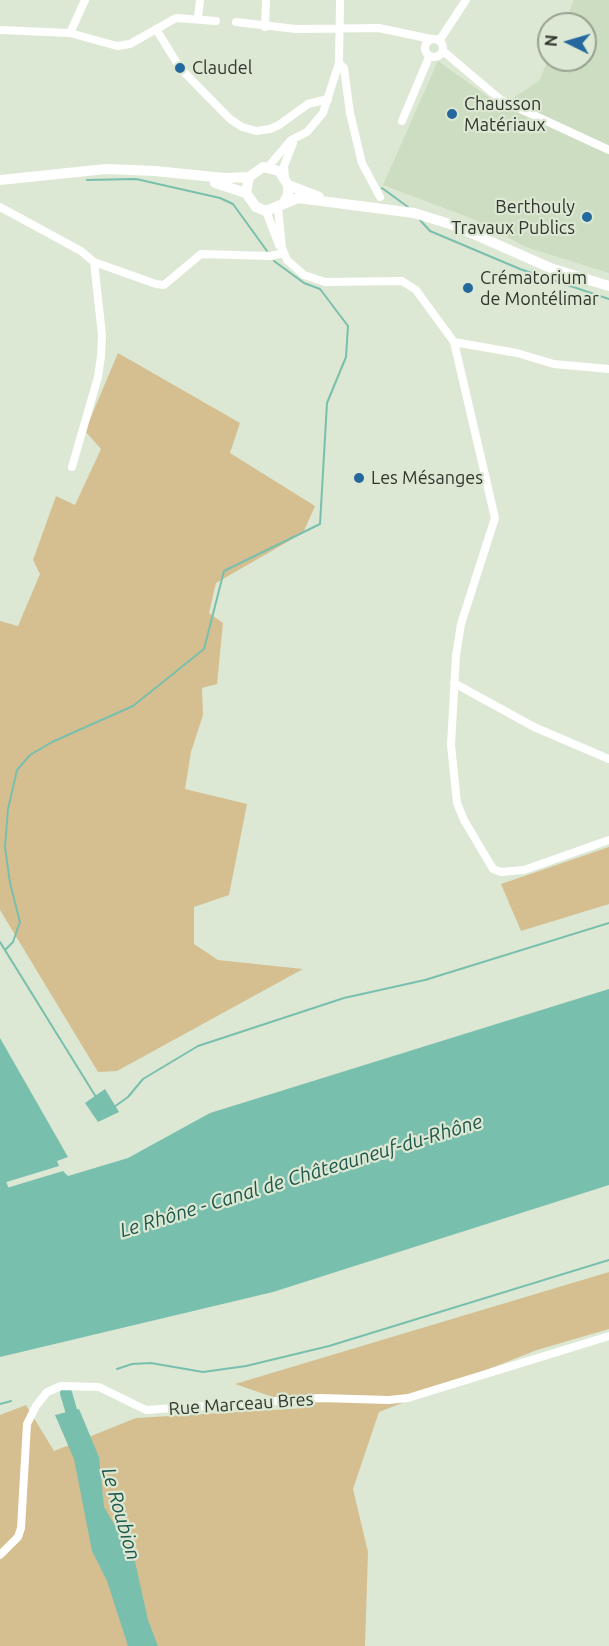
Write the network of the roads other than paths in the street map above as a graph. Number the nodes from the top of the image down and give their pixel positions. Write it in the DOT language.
graph roads {
  1 [pos="85,0"];
  2 [pos="200,0"];
  3 [pos="266,0"];
  4 [pos="340,0"];
  5 [pos="466,0"];
  6 [pos="198,18"];
  7 [pos="216,21"];
  8 [pos="236,22"];
  9 [pos="265,27"];
  10 [pos="156,29"];
  11 [pos="0,30"];
  12 [pos="339,31"];
  13 [pos="70,33"];
  14 [pos="432,42"];
  15 [pos="436,55"];
  16 [pos="339,63"];
  17 [pos="328,99"];
  18 [pos="402,121"];
  19 [pos="297,137"];
  20 [pos="609,150"];
  21 [pos="268,167"];
  22 [pos="193,176"];
  23 [pos="249,177"];
  24 [pos="0,180"];
  25 [pos="287,181"];
  26 [pos="246,193"];
  27 [pos="380,197"];
  28 [pos="327,200"];
  29 [pos="281,206"];
  30 [pos="0,207"];
  31 [pos="266,211"];
  32 [pos="283,250"];
  33 [pos="94,262"];
  34 [pos="609,286"];
  35 [pos="454,342"];
  36 [pos="609,369"];
  37 [pos="72,467"];
  38 [pos="454,683"];
  39 [pos="609,759"];
  40 [pos="609,840"];
  41 [pos="609,1336"];
  42 [pos="0,1555"];
  1 -- 13 [label="street"];
  2 -- 6 [label="street"];
  3 -- 9 [label="street"];
  4 -- 12 [label="street"];
  5 -- 14 [label="street"];
  6 -- 7 [label="street"];
  6 -- 10 [label="street"];
  8 -- 9 [label="street"];
  9 -- 12 [label="street"];
  10 -- 13 [label="street"];
  10 -- 17 [label="street"];
  11 -- 13 [label="street"];
  12 -- 14 [label="street"];
  12 -- 16 [label="street"];
  14 -- 15 [label="street"];
  14 -- 15 [label="street"];
  15 -- 18 [label="street"];
  15 -- 20 [label="street"];
  16 -- 17 [label="street"];
  16 -- 27 [label="street"];
  17 -- 19 [label="street"];
  19 -- 21 [label="street"];
  19 -- 25 [label="street"];
  21 -- 23 [label="main road"];
  21 -- 25 [label="main road"];
  22 -- 23 [label="main road"];
  22 -- 24 [label="main road"];
  22 -- 26 [label="main road"];
  23 -- 26 [label="main road"];
  25 -- 28 [label="main road"];
  25 -- 29 [label="main road"];
  26 -- 31 [label="main road"];
  28 -- 29 [label="main road"];
  28 -- 34 [label="main road"];
  29 -- 31 [label="main road"];
  29 -- 32 [label="street"];
  30 -- 33 [label="street"];
  31 -- 32 [label="street"];
  32 -- 33 [label="street"];
  32 -- 35 [label="street"];
  33 -- 37 [label="street"];
  35 -- 36 [label="street"];
  35 -- 38 [label="street"];
  38 -- 39 [label="street"];
  38 -- 40 [label="street"];
  41 -- 42 [label="street, Rue Marceau Bres"];
}
